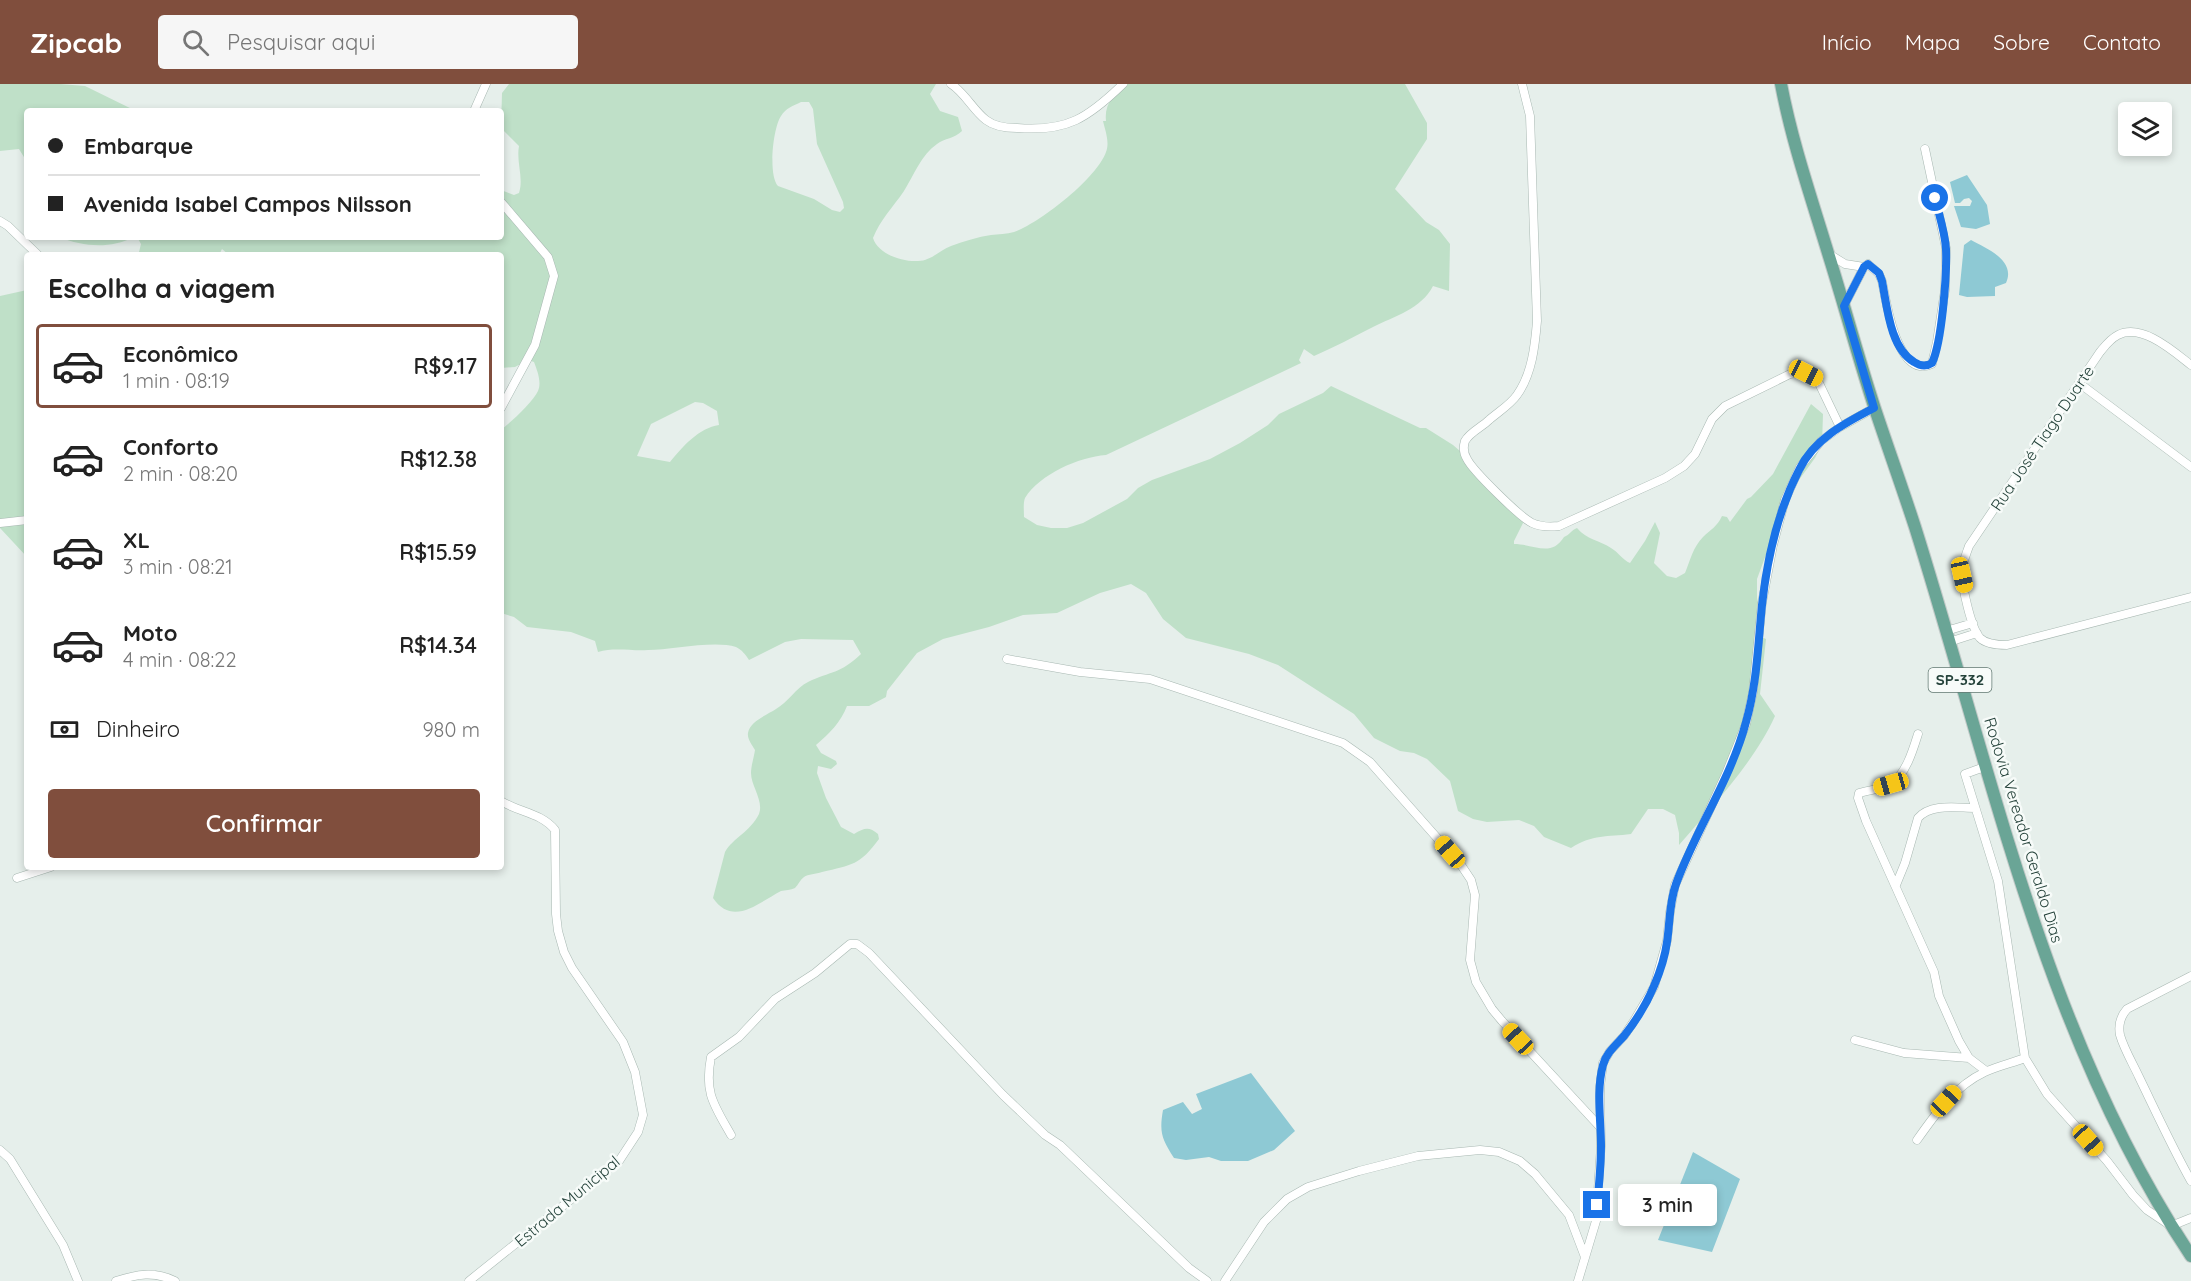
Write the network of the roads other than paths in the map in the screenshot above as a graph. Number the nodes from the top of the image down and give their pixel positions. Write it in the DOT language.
graph roads {
  1 [pos="486,84"];
  2 [pos="951,84"];
  3 [pos="1123,84"];
  4 [pos="1522,84"];
  5 [pos="1781,84"];
  6 [pos="475,108"];
  7 [pos="1925,149"];
  8 [pos="504,206"];
  9 [pos="0,221"];
  10 [pos="35,252"];
  11 [pos="1829,254"];
  12 [pos="1864,267"];
  13 [pos="1844,306"];
  14 [pos="2191,365"];
  15 [pos="2079,383"];
  16 [pos="504,402"];
  17 [pos="1874,408"];
  18 [pos="1840,427"];
  19 [pos="2191,467"];
  20 [pos="24,520"];
  21 [pos="0,523"];
  22 [pos="2191,597"];
  23 [pos="1974,627"];
  24 [pos="1948,636"];
  25 [pos="1007,659"];
  26 [pos="1918,734"];
  27 [pos="1987,766"];
  28 [pos="504,802"];
  29 [pos="1975,808"];
  30 [pos="42,870"];
  31 [pos="17,878"];
  32 [pos="1896,885"];
  33 [pos="2191,976"];
  34 [pos="1855,1040"];
  35 [pos="1969,1058"];
  36 [pos="2025,1058"];
  37 [pos="1986,1071"];
  38 [pos="1600,1126"];
  39 [pos="731,1135"];
  40 [pos="1917,1140"];
  41 [pos="0,1150"];
  42 [pos="2191,1181"];
  43 [pos="2191,1218"];
  44 [pos="2171,1226"];
  45 [pos="2191,1256"];
  46 [pos="1584,1257"];
  47 [pos="78,1281"];
  48 [pos="116,1281"];
  49 [pos="175,1281"];
  50 [pos="469,1281"];
  51 [pos="1206,1281"];
  52 [pos="1225,1281"];
  53 [pos="1578,1281"];
  1 -- 6 [label="street"];
  2 -- 3 [label="street"];
  4 -- 18 [label="street"];
  5 -- 11 [label="main road, Rodovia Vereador Geraldo Dias / SP-332"];
  7 -- 12 [label="street"];
  8 -- 16 [label="street"];
  9 -- 10 [label="street"];
  11 -- 12 [label="street"];
  11 -- 13 [label="main road, Rodovia Vereador Geraldo Dias / SP-332"];
  12 -- 13 [label="street"];
  13 -- 17 [label="main road, Rodovia Vereador Geraldo Dias / SP-332"];
  14 -- 15 [label="street, Rua José Tiago Duarte"];
  15 -- 19 [label="street"];
  15 -- 23 [label="street, Rua José Tiago Duarte"];
  17 -- 18 [label="street"];
  17 -- 24 [label="main road, Rodovia Vereador Geraldo Dias / SP-332"];
  18 -- 38 [label="street"];
  20 -- 21 [label="street"];
  22 -- 23 [label="street"];
  23 -- 24 [label="street"];
  24 -- 27 [label="main road, Rodovia Vereador Geraldo Dias / SP-332"];
  25 -- 38 [label="street"];
  26 -- 32 [label="street"];
  27 -- 29 [label="street"];
  27 -- 44 [label="main road, Rodovia Vereador Geraldo Dias / SP-332"];
  28 -- 50 [label="street, Estrada Municipal"];
  29 -- 32 [label="street"];
  29 -- 36 [label="street"];
  30 -- 31 [label="street"];
  32 -- 35 [label="street"];
  33 -- 42 [label="street"];
  34 -- 35 [label="street"];
  35 -- 37 [label="street"];
  36 -- 37 [label="street"];
  36 -- 44 [label="street"];
  37 -- 40 [label="street"];
  38 -- 46 [label="street"];
  39 -- 51 [label="street"];
  41 -- 47 [label="street"];
  43 -- 44 [label="street"];
  44 -- 45 [label="main road, Rodovia Vereador Geraldo Dias / SP-332"];
  46 -- 52 [label="street"];
  46 -- 53 [label="street"];
  48 -- 49 [label="street"];
}
